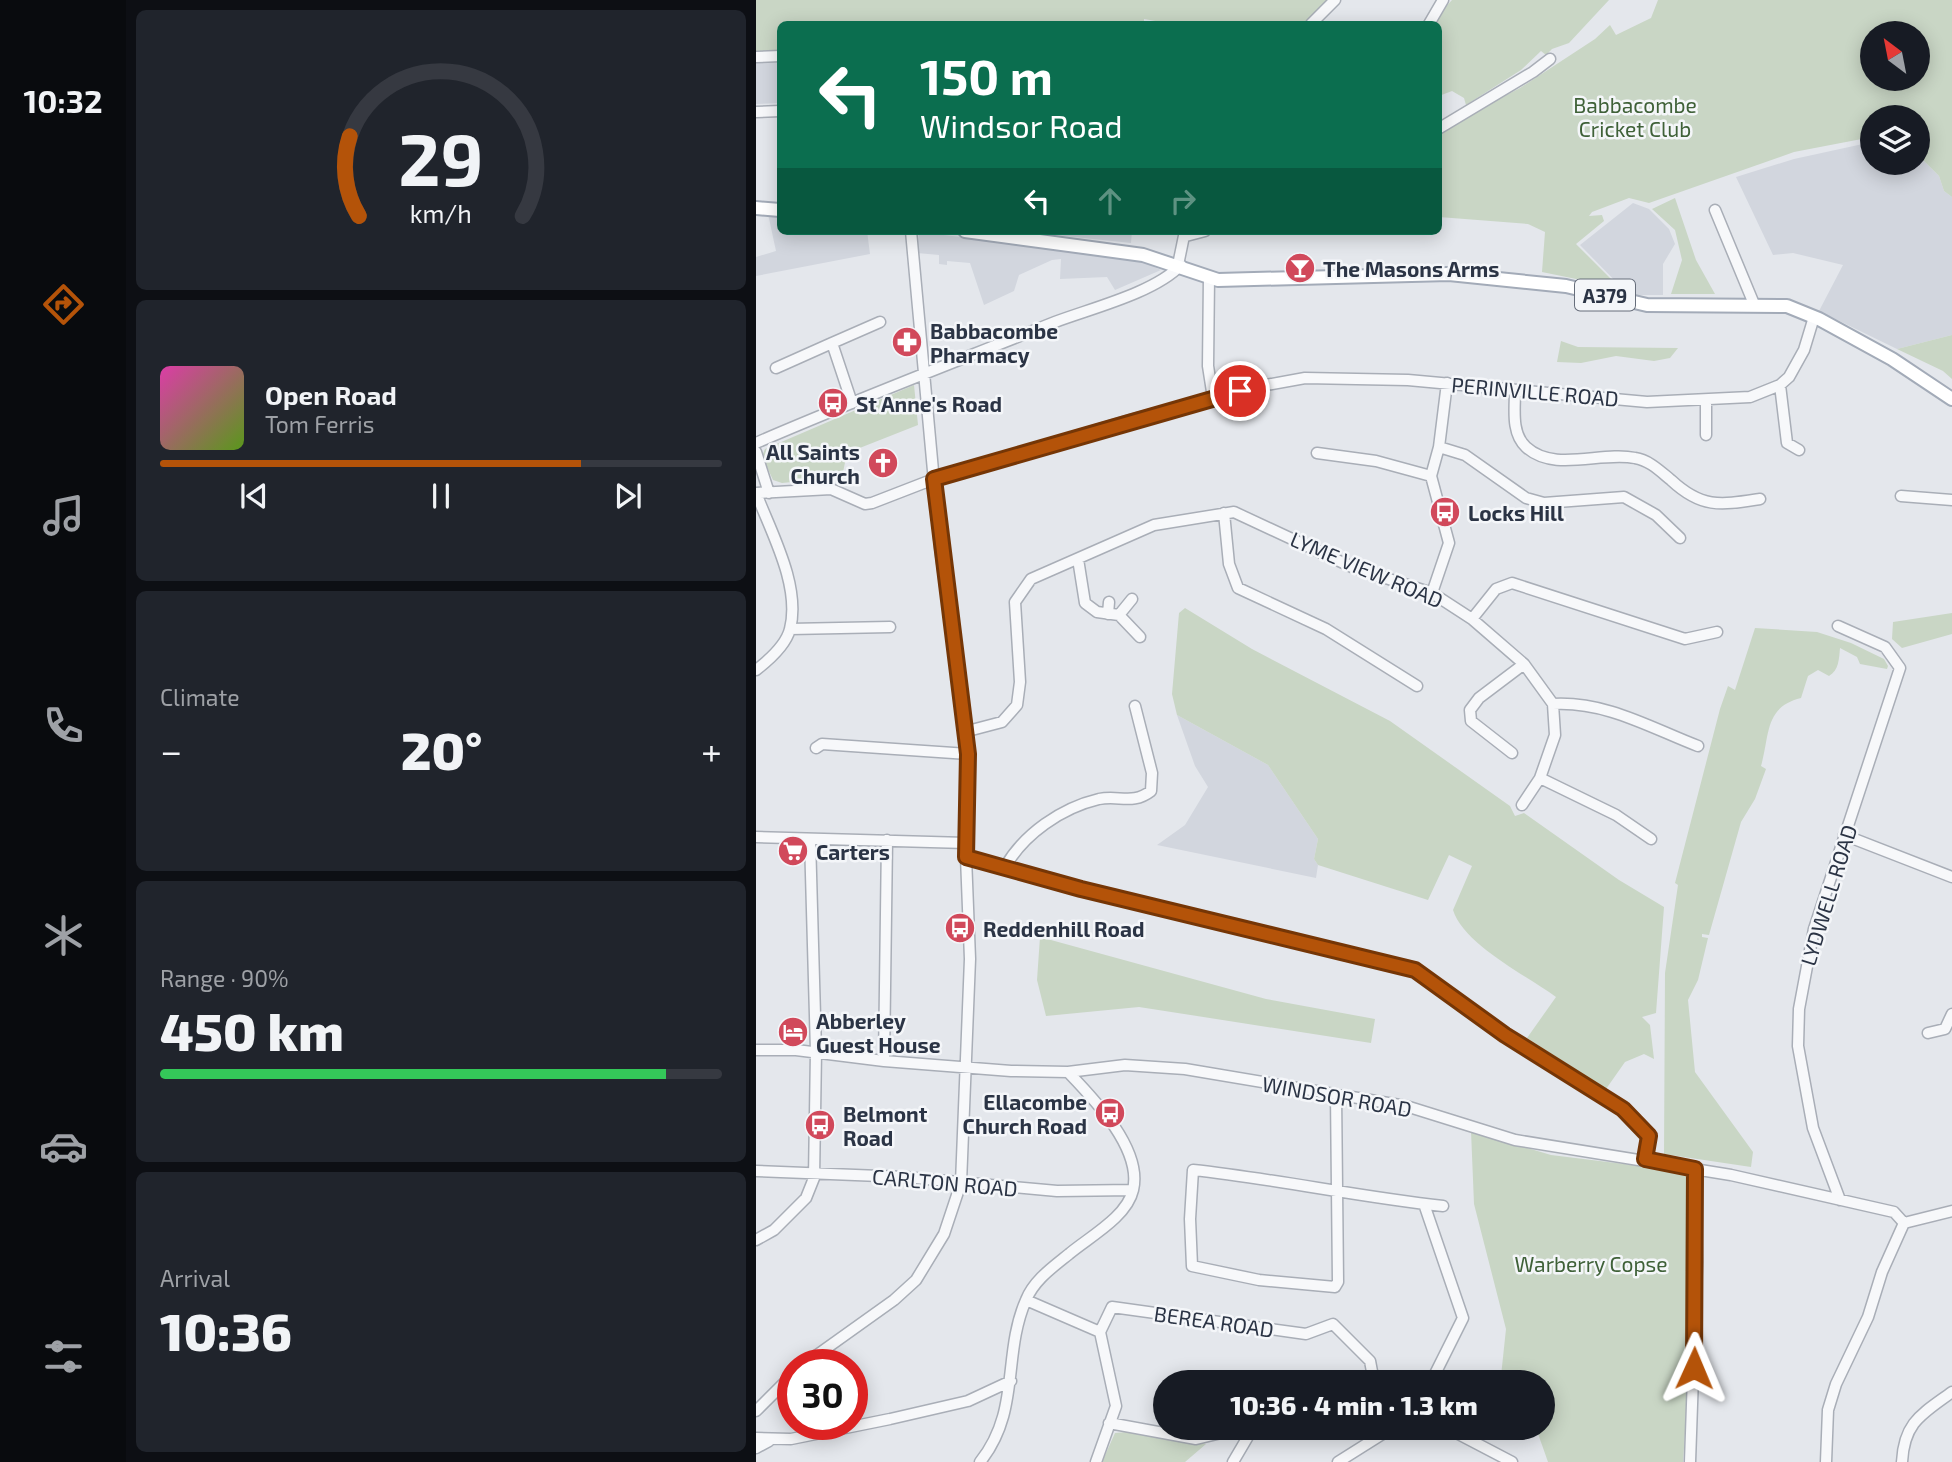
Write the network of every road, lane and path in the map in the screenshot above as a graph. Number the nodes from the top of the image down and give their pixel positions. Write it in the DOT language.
graph roads {
  1 [pos="1335,0"];
  2 [pos="1443,0"];
  3 [pos="1314,21"];
  4 [pos="1431,21"];
  5 [pos="777,56"];
  6 [pos="756,57"];
  7 [pos="1550,59"];
  8 [pos="777,111"];
  9 [pos="756,112"];
  10 [pos="1442,127"];
  11 [pos="756,208"];
  12 [pos="777,210"];
  13 [pos="1715,210"];
  14 [pos="911,235"];
  15 [pos="1017,235"];
  16 [pos="1185,235"];
  17 [pos="1180,265"];
  18 [pos="1209,277"];
  19 [pos="1754,304"];
  20 [pos="1814,317"];
  21 [pos="880,322"];
  22 [pos="831,343"];
  23 [pos="776,368"];
  24 [pos="923,372"];
  25 [pos="1447,383"];
  26 [pos="1780,385"];
  27 [pos="1515,390"];
  28 [pos="1213,398"];
  29 [pos="1952,399"];
  30 [pos="1706,400"];
  31 [pos="852,403"];
  32 [pos="1706,435"];
  33 [pos="756,443"];
  34 [pos="1439,447"];
  35 [pos="1799,450"];
  36 [pos="756,452"];
  37 [pos="1317,453"];
  38 [pos="1431,476"];
  39 [pos="934,479"];
  40 [pos="756,493"];
  41 [pos="769,494"];
  42 [pos="1901,496"];
  43 [pos="1760,499"];
  44 [pos="1952,500"];
  45 [pos="1224,513"];
  46 [pos="1680,538"];
  47 [pos="1077,558"];
  48 [pos="1433,593"];
  49 [pos="1132,599"];
  50 [pos="1108,602"];
  51 [pos="1113,615"];
  52 [pos="1472,619"];
  53 [pos="1838,626"];
  54 [pos="890,627"];
  55 [pos="790,629"];
  56 [pos="1717,632"];
  57 [pos="1140,637"];
  58 [pos="1524,664"];
  59 [pos="756,670"];
  60 [pos="1417,686"];
  61 [pos="1553,704"];
  62 [pos="1135,706"];
  63 [pos="964,732"];
  64 [pos="1698,746"];
  65 [pos="816,748"];
  66 [pos="1511,752"];
  67 [pos="968,754"];
  68 [pos="1541,778"];
  69 [pos="1522,805"];
  70 [pos="1844,835"];
  71 [pos="756,837"];
  72 [pos="810,839"];
  73 [pos="1651,839"];
  74 [pos="887,840"];
  75 [pos="966,843"];
  76 [pos="966,857"];
  77 [pos="1004,867"];
  78 [pos="1952,877"];
  79 [pos="1952,1014"];
  80 [pos="1928,1033"];
  81 [pos="756,1050"];
  82 [pos="816,1051"];
  83 [pos="884,1061"];
  84 [pos="965,1069"];
  85 [pos="1068,1072"];
  86 [pos="1336,1094"];
  87 [pos="1645,1159"];
  88 [pos="1695,1169"];
  89 [pos="756,1171"];
  90 [pos="814,1171"];
  91 [pos="961,1183"];
  92 [pos="1133,1190"];
  93 [pos="1338,1191"];
  94 [pos="1840,1200"];
  95 [pos="1424,1204"];
  96 [pos="1443,1206"];
  97 [pos="1952,1211"];
  98 [pos="1904,1223"];
  99 [pos="756,1240"];
  100 [pos="1026,1300"];
  101 [pos="1100,1332"];
  102 [pos="825,1349"];
  103 [pos="1372,1370"];
  104 [pos="1437,1370"];
  105 [pos="1011,1381"];
  106 [pos="777,1390"];
  107 [pos="1952,1392"];
  108 [pos="756,1410"];
  109 [pos="1109,1423"];
  110 [pos="1153,1431"];
  111 [pos="756,1438"];
  112 [pos="1246,1440"];
  113 [pos="1373,1440"];
  114 [pos="1470,1440"];
  115 [pos="769,1441"];
  116 [pos="756,1448"];
  117 [pos="980,1462"];
  118 [pos="1096,1462"];
  119 [pos="1233,1462"];
  120 [pos="1338,1462"];
  121 [pos="1512,1462"];
  122 [pos="1690,1462"];
  123 [pos="1826,1462"];
  124 [pos="1902,1462"];
  1 -- 3 [label="street"];
  2 -- 4 [label="street"];
  5 -- 6 [label="street"];
  7 -- 10 [label="street"];
  8 -- 9 [label="street"];
  11 -- 12 [label="main road"];
  13 -- 19 [label="street"];
  14 -- 24 [label="street"];
  15 -- 17 [label="main road, A379"];
  16 -- 17 [label="street"];
  17 -- 18 [label="main road, A379"];
  17 -- 24 [label="street"];
  18 -- 19 [label="main road, A379"];
  18 -- 28 [label="street"];
  19 -- 20 [label="main road, A379"];
  20 -- 26 [label="street"];
  20 -- 29 [label="main road, A379"];
  21 -- 22 [label="street"];
  22 -- 23 [label="street"];
  22 -- 31 [label="street"];
  24 -- 31 [label="street"];
  24 -- 39 [label="street"];
  25 -- 27 [label="street, PERINVILLE ROAD"];
  25 -- 28 [label="street, PERINVILLE ROAD"];
  25 -- 34 [label="street"];
  26 -- 30 [label="street, PERINVILLE ROAD"];
  26 -- 35 [label="street"];
  27 -- 30 [label="street, PERINVILLE ROAD"];
  27 -- 43 [label="street"];
  28 -- 39 [label="street, PERINVILLE ROAD"];
  30 -- 32 [label="street"];
  31 -- 33 [label="street"];
  34 -- 38 [label="street"];
  34 -- 46 [label="street"];
  36 -- 41 [label="street"];
  37 -- 38 [label="street"];
  38 -- 48 [label="street"];
  39 -- 41 [label="street, PERINVILLE ROAD"];
  39 -- 63 [label="street"];
  40 -- 41 [label="street, PERINVILLE ROAD"];
  40 -- 55 [label="street"];
  42 -- 44 [label="street"];
  45 -- 47 [label="street, LYME VIEW ROAD"];
  45 -- 48 [label="street, LYME VIEW ROAD"];
  45 -- 60 [label="street"];
  47 -- 51 [label="street"];
  47 -- 63 [label="street, LYME VIEW ROAD"];
  48 -- 52 [label="street, LYME VIEW ROAD"];
  49 -- 51 [label="street"];
  50 -- 51 [label="street"];
  51 -- 57 [label="street"];
  52 -- 56 [label="street"];
  52 -- 58 [label="street, LYME VIEW ROAD"];
  53 -- 70 [label="street, LYDWELL ROAD"];
  54 -- 55 [label="street"];
  55 -- 59 [label="street"];
  58 -- 61 [label="street, LYME VIEW ROAD"];
  58 -- 66 [label="street"];
  61 -- 64 [label="street"];
  61 -- 68 [label="street"];
  62 -- 77 [label="street"];
  63 -- 67 [label="street"];
  65 -- 67 [label="street"];
  67 -- 75 [label="street"];
  68 -- 69 [label="street"];
  68 -- 73 [label="street"];
  70 -- 78 [label="street"];
  70 -- 94 [label="street, LYDWELL ROAD"];
  71 -- 72 [label="street"];
  72 -- 74 [label="street"];
  72 -- 82 [label="street"];
  74 -- 75 [label="street"];
  74 -- 83 [label="street"];
  75 -- 76 [label="street"];
  76 -- 77 [label="street"];
  76 -- 84 [label="street"];
  77 -- 87 [label="street"];
  79 -- 80 [label="street"];
  81 -- 82 [label="street, WINDSOR ROAD"];
  82 -- 83 [label="street, WINDSOR ROAD"];
  82 -- 90 [label="street"];
  83 -- 84 [label="street, WINDSOR ROAD"];
  84 -- 85 [label="street, WINDSOR ROAD"];
  84 -- 91 [label="street"];
  85 -- 86 [label="street, WINDSOR ROAD"];
  85 -- 92 [label="street"];
  86 -- 87 [label="street, WINDSOR ROAD"];
  86 -- 93 [label="street"];
  87 -- 88 [label="street, WINDSOR ROAD"];
  88 -- 94 [label="street, WINDSOR ROAD"];
  88 -- 122 [label="street"];
  89 -- 90 [label="street, CARLTON ROAD"];
  90 -- 91 [label="street, CARLTON ROAD"];
  90 -- 99 [label="street"];
  91 -- 92 [label="street, CARLTON ROAD"];
  91 -- 102 [label="street"];
  92 -- 100 [label="street"];
  93 -- 93 [label="street"];
  93 -- 95 [label="street"];
  94 -- 98 [label="street, WINDSOR ROAD"];
  95 -- 96 [label="street"];
  95 -- 104 [label="street"];
  97 -- 98 [label="street"];
  98 -- 123 [label="street"];
  100 -- 101 [label="street"];
  100 -- 105 [label="street"];
  101 -- 103 [label="street, BEREA ROAD"];
  101 -- 109 [label="street"];
  105 -- 115 [label="street"];
  105 -- 117 [label="street"];
  106 -- 108 [label="street"];
  107 -- 124 [label="street"];
  109 -- 110 [label="street"];
  109 -- 118 [label="street"];
  111 -- 115 [label="street"];
  112 -- 119 [label="street"];
  113 -- 120 [label="street"];
  114 -- 121 [label="street"];
  115 -- 116 [label="street"];
}
